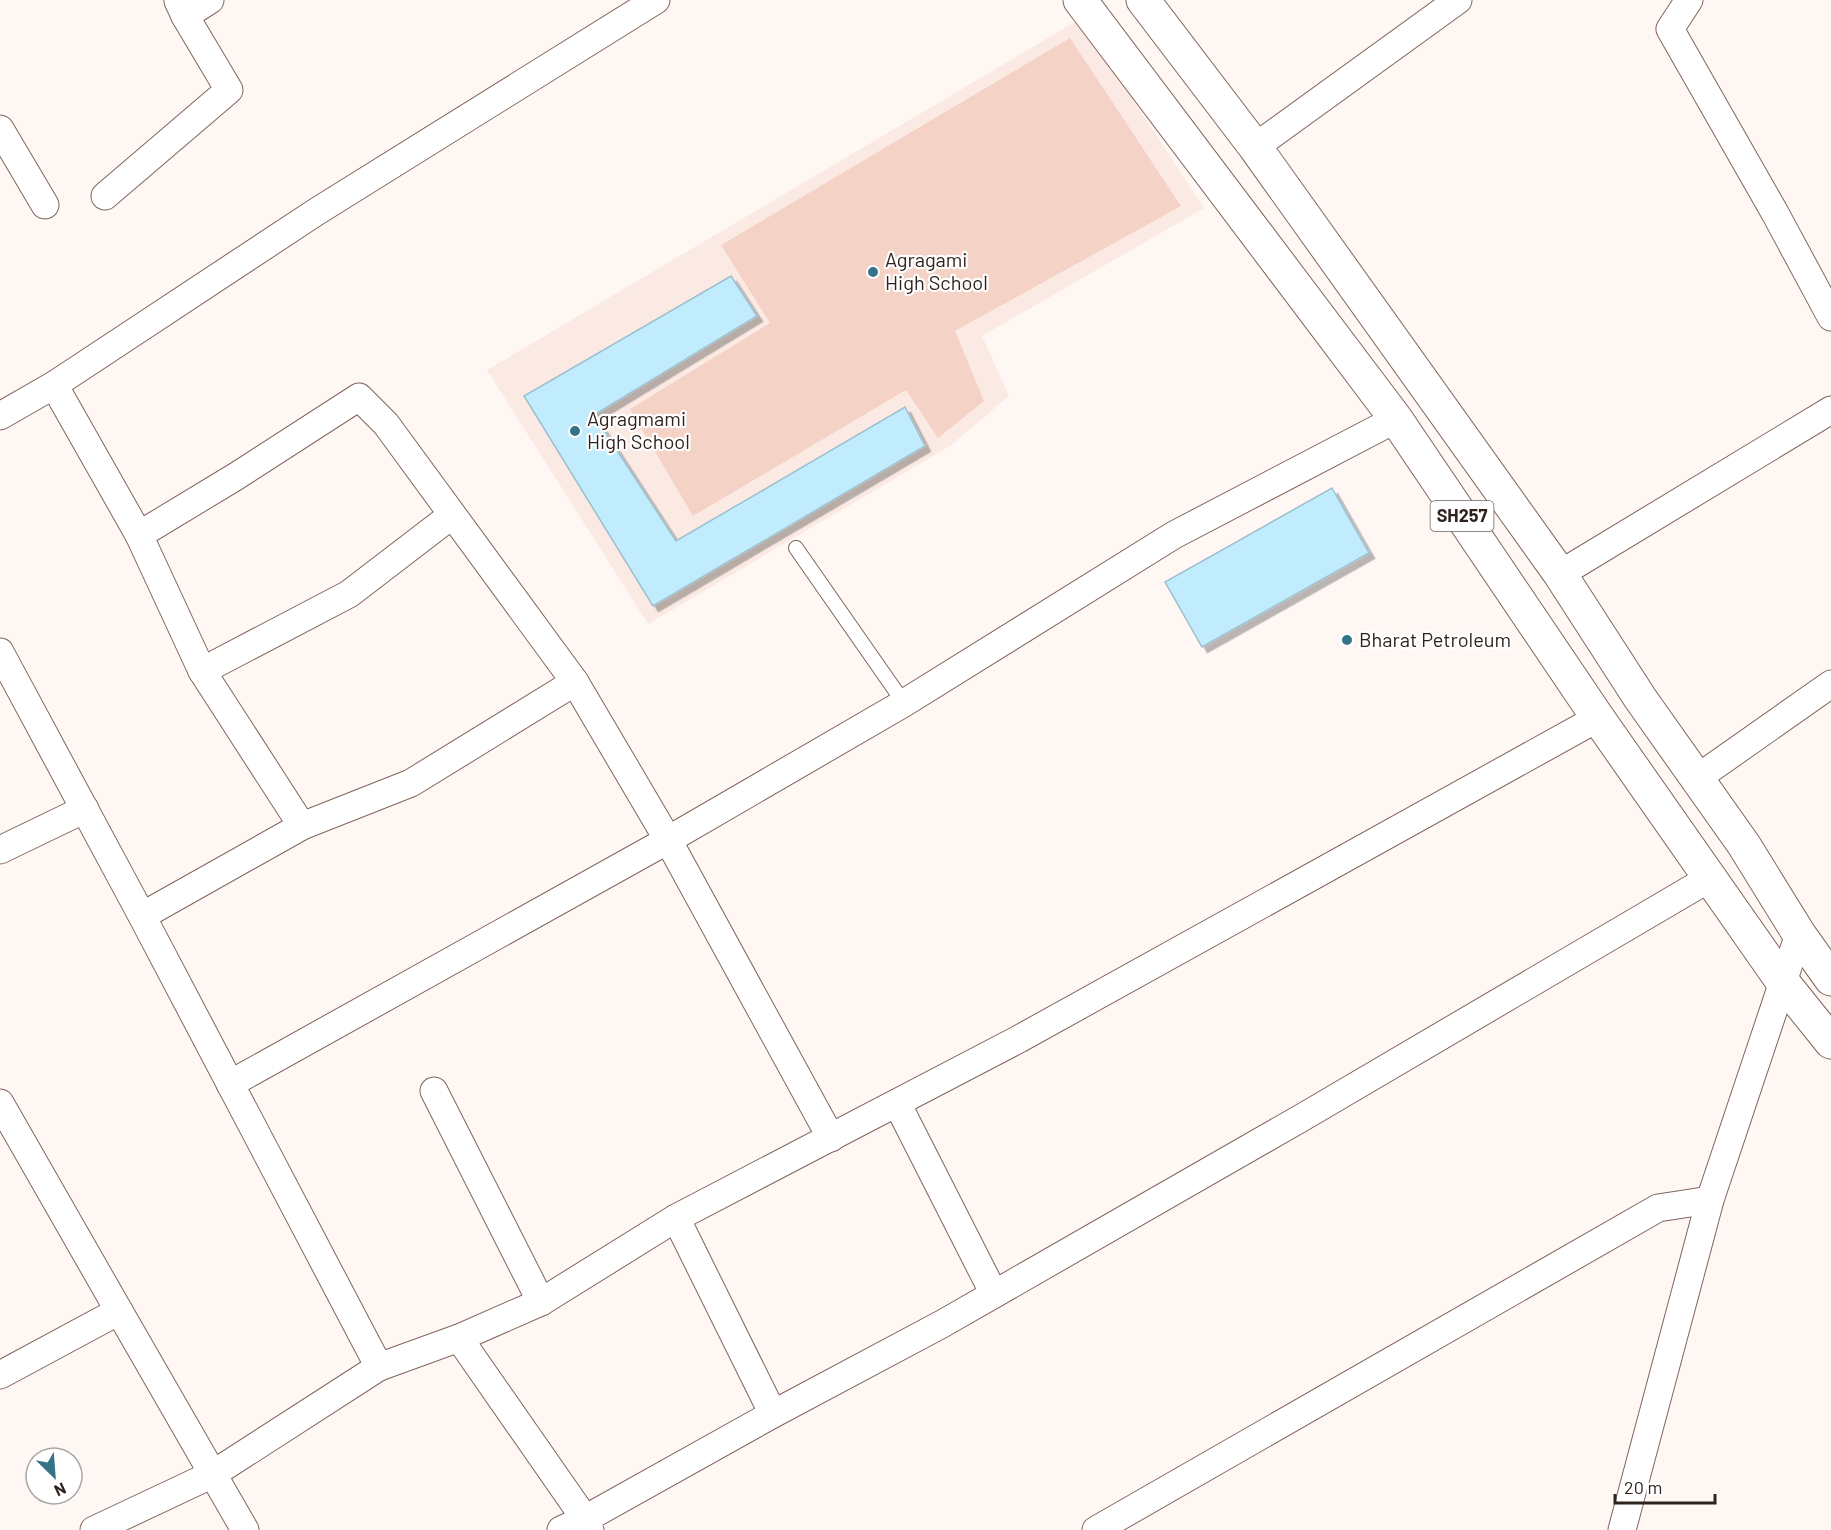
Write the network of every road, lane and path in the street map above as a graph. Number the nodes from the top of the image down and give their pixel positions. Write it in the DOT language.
graph roads {
  1 [pos="210,0"];
  2 [pos="656,0"];
  3 [pos="1080,0"];
  4 [pos="1143,0"];
  5 [pos="1689,0"];
  6 [pos="1443,4"];
  7 [pos="181,8"];
  8 [pos="0,129"];
  9 [pos="1255,147"];
  10 [pos="105,196"];
  11 [pos="45,205"];
  12 [pos="1831,317"];
  13 [pos="54,385"];
  14 [pos="1831,410"];
  15 [pos="0,416"];
  16 [pos="1396,419"];
  17 [pos="452,515"];
  18 [pos="139,535"];
  19 [pos="796,548"];
  20 [pos="1560,574"];
  21 [pos="0,652"];
  22 [pos="202,671"];
  23 [pos="575,682"];
  24 [pos="1831,684"];
  25 [pos="904,703"];
  26 [pos="1598,718"];
  27 [pos="1696,779"];
  28 [pos="85,809"];
  29 [pos="302,826"];
  30 [pos="668,840"];
  31 [pos="0,850"];
  32 [pos="1710,878"];
  33 [pos="142,916"];
  34 [pos="1799,934"];
  35 [pos="1831,979"];
  36 [pos="1782,981"];
  37 [pos="1831,1042"];
  38 [pos="230,1084"];
  39 [pos="434,1091"];
  40 [pos="0,1103"];
  41 [pos="897,1103"];
  42 [pos="831,1138"];
  43 [pos="1710,1200"];
  44 [pos="676,1218"];
  45 [pos="994,1294"];
  46 [pos="541,1302"];
  47 [pos="119,1311"];
  48 [pos="459,1338"];
  49 [pos="379,1367"];
  50 [pos="0,1375"];
  51 [pos="773,1414"];
  52 [pos="213,1474"];
  53 [pos="579,1526"];
  54 [pos="1114,1526"];
  55 [pos="94,1530"];
  56 [pos="245,1530"];
  57 [pos="1622,1530"];
  1 -- 7 [label="street"];
  2 -- 13 [label="street"];
  3 -- 16 [label="main road, SH257"];
  4 -- 9 [label="main road, SH257"];
  5 -- 12 [label="street"];
  6 -- 9 [label="street"];
  7 -- 10 [label="street"];
  8 -- 11 [label="street"];
  9 -- 20 [label="main road, SH257"];
  13 -- 15 [label="street"];
  13 -- 18 [label="street"];
  14 -- 20 [label="street"];
  16 -- 25 [label="street"];
  16 -- 26 [label="main road, SH257"];
  17 -- 18 [label="street"];
  17 -- 22 [label="street"];
  17 -- 23 [label="street"];
  18 -- 22 [label="street"];
  19 -- 25 [label="lane"];
  20 -- 27 [label="main road, SH257"];
  21 -- 28 [label="street"];
  22 -- 29 [label="street"];
  23 -- 29 [label="street"];
  23 -- 30 [label="street"];
  24 -- 27 [label="street"];
  25 -- 30 [label="street"];
  26 -- 32 [label="main road, SH257"];
  26 -- 41 [label="street"];
  27 -- 34 [label="main road, SH257"];
  28 -- 31 [label="street"];
  28 -- 33 [label="street"];
  29 -- 33 [label="street"];
  30 -- 38 [label="street"];
  30 -- 42 [label="street"];
  32 -- 36 [label="main road, SH257"];
  32 -- 45 [label="street"];
  33 -- 38 [label="street"];
  34 -- 35 [label="main road, SH257"];
  34 -- 36 [label="street"];
  36 -- 37 [label="main road, SH257"];
  36 -- 43 [label="street"];
  38 -- 49 [label="street"];
  39 -- 46 [label="street"];
  40 -- 47 [label="street"];
  41 -- 42 [label="street"];
  41 -- 45 [label="street"];
  42 -- 44 [label="street"];
  43 -- 54 [label="street"];
  43 -- 57 [label="street"];
  44 -- 46 [label="street"];
  44 -- 51 [label="street"];
  45 -- 51 [label="street"];
  46 -- 48 [label="street"];
  47 -- 50 [label="street"];
  47 -- 52 [label="street"];
  48 -- 49 [label="street"];
  48 -- 53 [label="street"];
  49 -- 52 [label="street"];
  51 -- 53 [label="street"];
  52 -- 55 [label="street"];
  52 -- 56 [label="street"];
}
